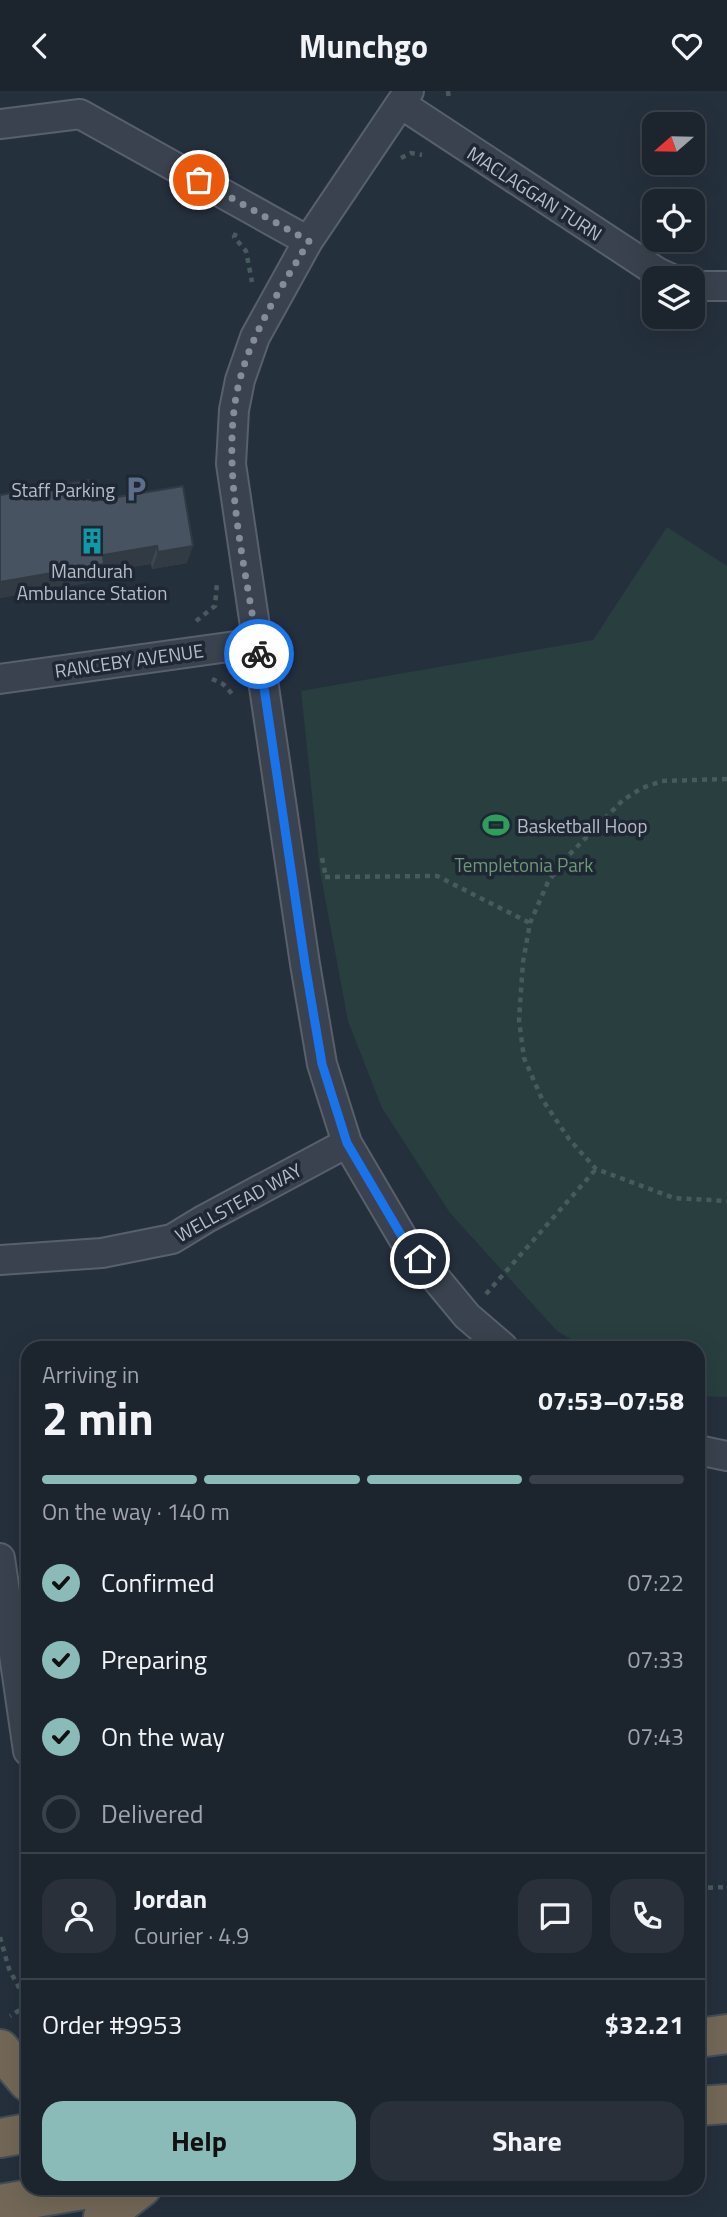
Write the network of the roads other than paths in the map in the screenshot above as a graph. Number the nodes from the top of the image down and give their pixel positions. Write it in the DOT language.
graph roads {
  1 [pos="405,98"];
  2 [pos="0,124"];
  3 [pos="309,241"];
  4 [pos="647,266"];
  5 [pos="705,286"];
  6 [pos="727,286"];
  7 [pos="257,643"];
  8 [pos="0,679"];
  9 [pos="347,1143"];
  10 [pos="0,1260"];
  11 [pos="496,1341"];
  12 [pos="705,1451"];
  13 [pos="727,1456"];
  14 [pos="0,1557"];
  15 [pos="19,1624"];
  16 [pos="21,1652"];
  17 [pos="727,2034"];
  18 [pos="705,2037"];
  19 [pos="0,2049"];
  20 [pos="21,2074"];
  21 [pos="727,2104"];
  22 [pos="705,2106"];
  23 [pos="21,2134"];
  24 [pos="0,2138"];
  25 [pos="53,2195"];
  26 [pos="132,2195"];
  27 [pos="0,2204"];
  28 [pos="103,2217"];
  1 -- 3 [label="street"];
  1 -- 4 [label="street, MACLAGGAN TURN"];
  2 -- 3 [label="street"];
  3 -- 7 [label="street"];
  5 -- 6 [label="street"];
  7 -- 8 [label="street, RANCEBY AVENUE"];
  7 -- 9 [label="street"];
  9 -- 10 [label="street, WELLSTEAD WAY"];
  9 -- 11 [label="street"];
  12 -- 13 [label="street"];
  14 -- 15 [label="street"];
  15 -- 16 [label="street"];
  17 -- 18 [label="highway"];
  19 -- 20 [label="highway"];
  21 -- 22 [label="highway"];
  23 -- 24 [label="highway"];
  25 -- 27 [label="highway"];
  26 -- 28 [label="highway"];
}
